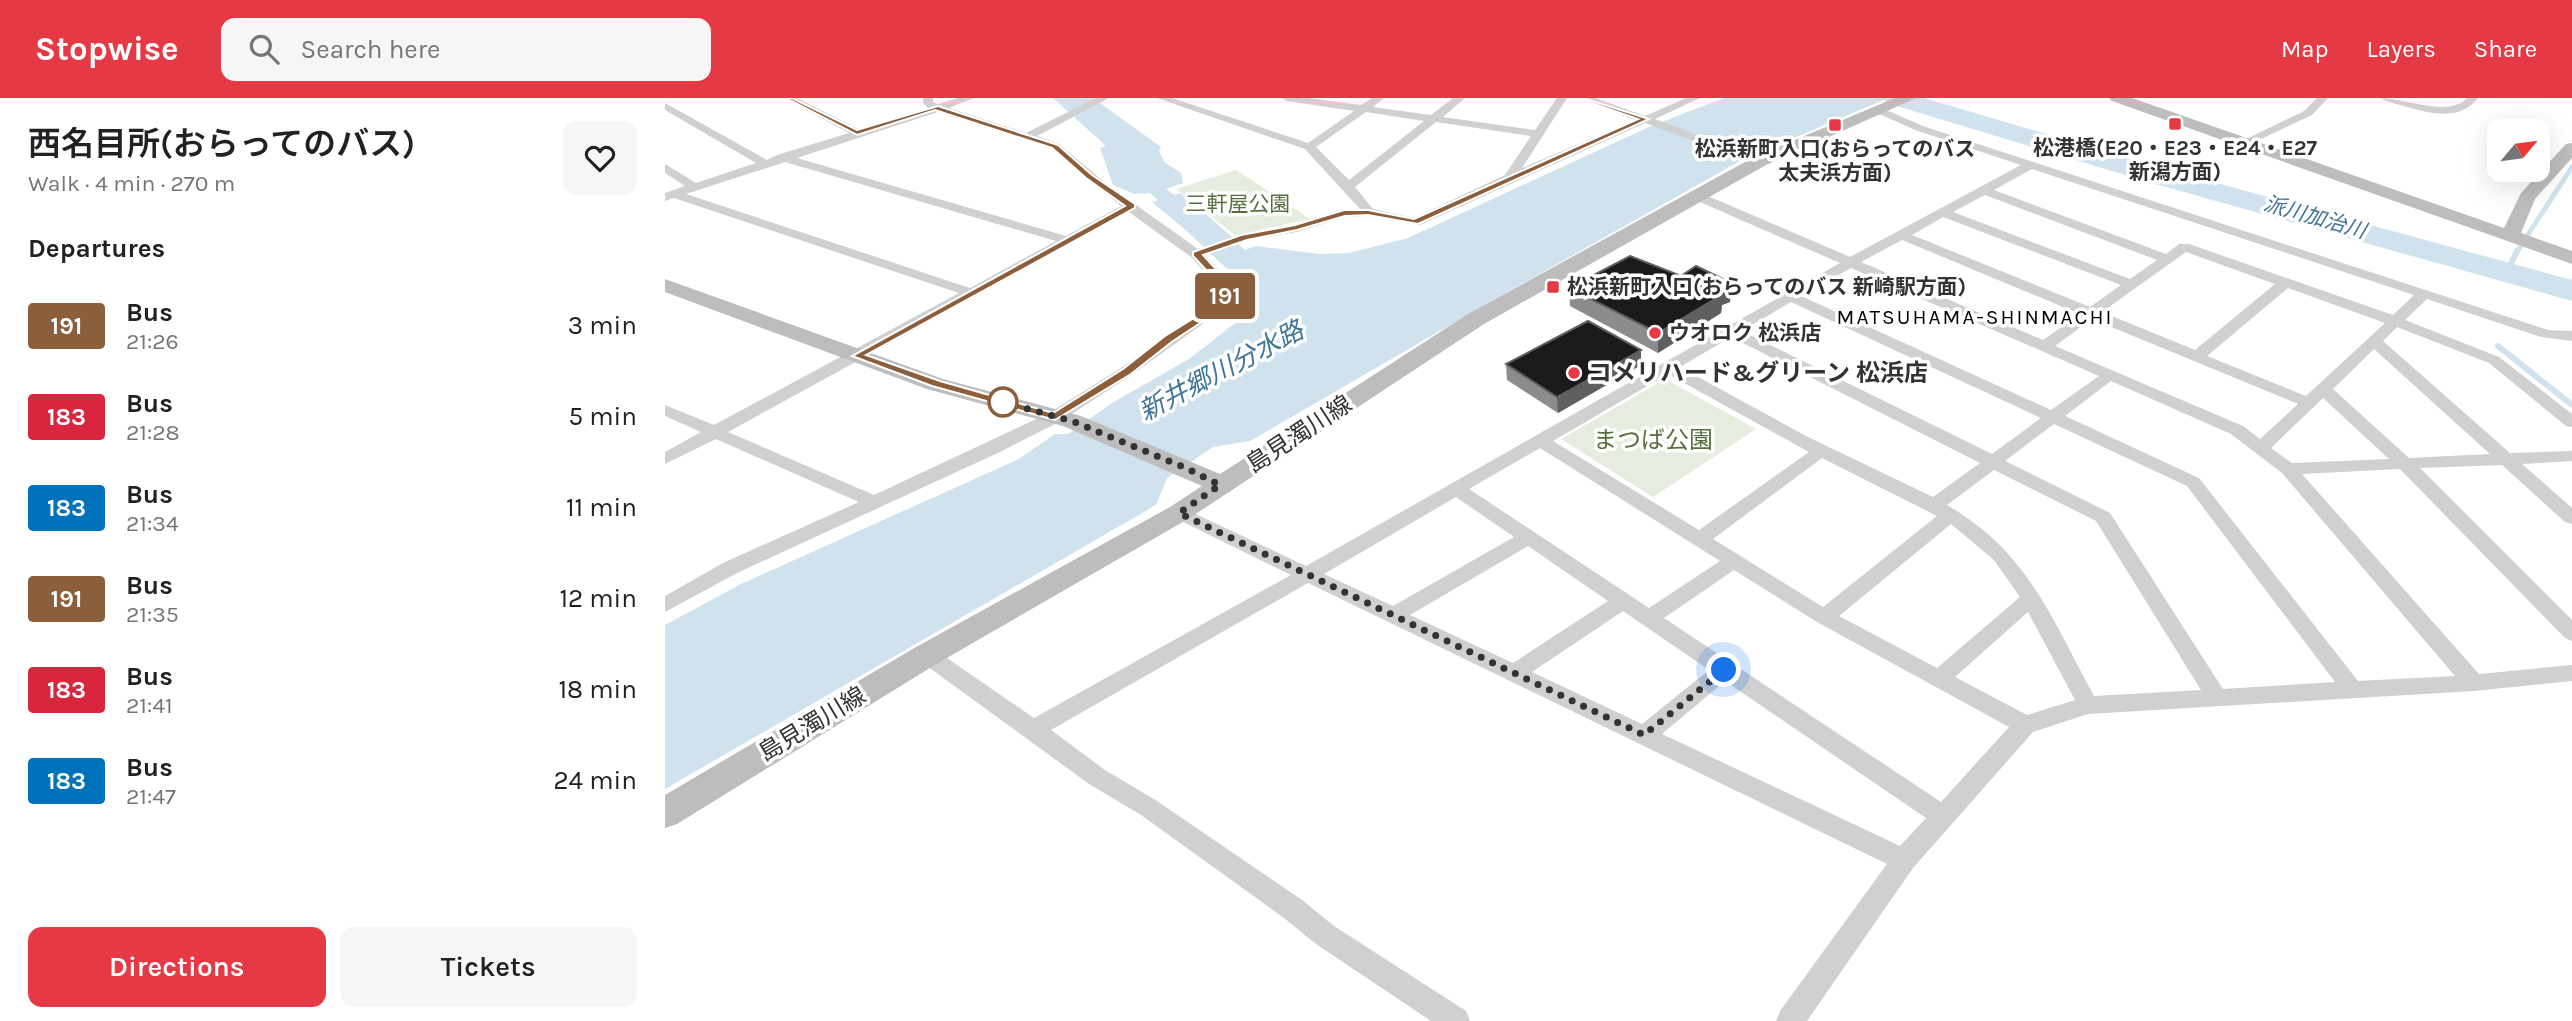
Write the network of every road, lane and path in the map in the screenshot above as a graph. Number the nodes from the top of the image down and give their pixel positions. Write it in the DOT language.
graph roads {
  1 [pos="678,98"];
  2 [pos="789,98"];
  3 [pos="917,98"];
  4 [pos="969,98"];
  5 [pos="1162,98"];
  6 [pos="1287,98"];
  7 [pos="1379,98"];
  8 [pos="1459,98"];
  9 [pos="1562,98"];
  10 [pos="1585,98"];
  11 [pos="1695,98"];
  12 [pos="1908,98"];
  13 [pos="2116,98"];
  14 [pos="2323,98"];
  15 [pos="2386,98"];
  16 [pos="2473,98"];
  17 [pos="1100,100"];
  18 [pos="930,103"];
  19 [pos="665,104"];
  20 [pos="1363,110"];
  21 [pos="1879,110"];
  22 [pos="1433,120"];
  23 [pos="1649,121"];
  24 [pos="857,132"];
  25 [pos="1540,134"];
  26 [pos="1029,136"];
  27 [pos="2242,144"];
  28 [pos="1309,147"];
  29 [pos="2572,148"];
  30 [pos="781,157"];
  31 [pos="1753,158"];
  32 [pos="764,163"];
  33 [pos="2031,165"];
  34 [pos="665,168"];
  35 [pos="1509,178"];
  36 [pos="694,187"];
  37 [pos="1348,187"];
  38 [pos="1984,190"];
  39 [pos="669,195"];
  40 [pos="1697,196"];
  41 [pos="1131,206"];
  42 [pos="1368,212"];
  43 [pos="1943,213"];
  44 [pos="1901,235"];
  45 [pos="2510,236"];
  46 [pos="1069,241"];
  47 [pos="1196,254"];
  48 [pos="2168,258"];
  49 [pos="2572,258"];
  50 [pos="1851,262"];
  51 [pos="2285,283"];
  52 [pos="2131,284"];
  53 [pos="665,285"];
  54 [pos="972,293"];
  55 [pos="2424,294"];
  56 [pos="1791,297"];
  57 [pos="2091,313"];
  58 [pos="2395,321"];
  59 [pos="1731,331"];
  60 [pos="2572,336"];
  61 [pos="2374,341"];
  62 [pos="2045,346"];
  63 [pos="857,356"];
  64 [pos="2196,357"];
  65 [pos="1668,367"];
  66 [pos="2111,374"];
  67 [pos="2323,389"];
  68 [pos="2309,403"];
  69 [pos="665,410"];
  70 [pos="2055,416"];
  71 [pos="1064,419"];
  72 [pos="2572,422"];
  73 [pos="715,433"];
  74 [pos="1541,441"];
  75 [pos="2260,449"];
  76 [pos="1821,452"];
  77 [pos="2572,456"];
  78 [pos="665,459"];
  79 [pos="2507,460"];
  80 [pos="1992,463"];
  81 [pos="2405,464"];
  82 [pos="2288,469"];
  83 [pos="1220,485"];
  84 [pos="1456,489"];
  85 [pos="874,502"];
  86 [pos="1943,510"];
  87 [pos="1179,513"];
  88 [pos="2572,518"];
  89 [pos="1528,537"];
  90 [pos="1701,538"];
  91 [pos="1735,560"];
  92 [pos="1306,573"];
  93 [pos="2031,598"];
  94 [pos="1622,602"];
  95 [pos="665,605"];
  96 [pos="1394,615"];
  97 [pos="1824,617"];
  98 [pos="1648,619"];
  99 [pos="2572,633"];
  100 [pos="927,655"];
  101 [pos="1724,670"];
  102 [pos="1515,673"];
  103 [pos="2572,673"];
  104 [pos="1939,679"];
  105 [pos="2474,683"];
  106 [pos="2352,689"];
  107 [pos="2216,696"];
  108 [pos="2088,705"];
  109 [pos="2025,725"];
  110 [pos="1033,729"];
  111 [pos="1644,735"];
  112 [pos="665,813"];
  113 [pos="1944,817"];
  114 [pos="1904,859"];
  115 [pos="1456,1021"];
  116 [pos="1790,1021"];
  1 -- 19 [label="street"];
  2 -- 24 [label="street"];
  3 -- 18 [label="street"];
  4 -- 18 [label="street"];
  5 -- 28 [label="street"];
  6 -- 20 [label="street"];
  7 -- 20 [label="street"];
  8 -- 22 [label="street"];
  9 -- 25 [label="street"];
  10 -- 23 [label="street"];
  11 -- 23 [label="street"];
  12 -- 21 [label="street, 島見濁川線"];
  13 -- 27 [label="street"];
  14 -- 27 [label="street"];
  15 -- 16 [label="street"];
  17 -- 26 [label="street"];
  18 -- 24 [label="street"];
  18 -- 26 [label="street"];
  19 -- 32 [label="street"];
  20 -- 22 [label="street"];
  20 -- 28 [label="street"];
  21 -- 31 [label="street, 島見濁川線"];
  21 -- 33 [label="street"];
  22 -- 25 [label="street"];
  22 -- 37 [label="street"];
  23 -- 31 [label="street"];
  23 -- 35 [label="street"];
  24 -- 30 [label="street"];
  25 -- 35 [label="street"];
  26 -- 41 [label="street"];
  27 -- 45 [label="street"];
  28 -- 37 [label="street"];
  29 -- 45 [label="street"];
  30 -- 32 [label="street"];
  30 -- 46 [label="street"];
  31 -- 40 [label="street, 島見濁川線"];
  32 -- 36 [label="street"];
  33 -- 38 [label="street"];
  33 -- 55 [label="street"];
  34 -- 36 [label="street"];
  35 -- 42 [label="street"];
  36 -- 39 [label="street"];
  37 -- 42 [label="street"];
  38 -- 43 [label="street"];
  38 -- 48 [label="street"];
  39 -- 54 [label="street"];
  40 -- 50 [label="street"];
  40 -- 83 [label="street, 島見濁川線"];
  41 -- 46 [label="street"];
  41 -- 47 [label="street"];
  42 -- 47 [label="street"];
  43 -- 44 [label="street"];
  43 -- 52 [label="street"];
  44 -- 50 [label="street"];
  44 -- 57 [label="street"];
  45 -- 49 [label="street"];
  46 -- 54 [label="street"];
  47 -- 71 [label="street"];
  48 -- 51 [label="street"];
  48 -- 52 [label="street"];
  50 -- 56 [label="street"];
  50 -- 62 [label="street"];
  51 -- 58 [label="street"];
  51 -- 64 [label="street"];
  52 -- 57 [label="street"];
  53 -- 63 [label="street"];
  54 -- 63 [label="street"];
  55 -- 58 [label="street"];
  55 -- 60 [label="street"];
  56 -- 59 [label="street"];
  56 -- 70 [label="street"];
  57 -- 62 [label="street"];
  57 -- 64 [label="street"];
  58 -- 61 [label="street"];
  58 -- 72 [label="street"];
  59 -- 65 [label="street"];
  59 -- 80 [label="street"];
  61 -- 67 [label="street"];
  61 -- 79 [label="street"];
  62 -- 66 [label="street"];
  63 -- 71 [label="street"];
  63 -- 73 [label="street"];
  64 -- 68 [label="street"];
  65 -- 74 [label="street"];
  65 -- 76 [label="street"];
  66 -- 70 [label="street"];
  66 -- 75 [label="street"];
  67 -- 68 [label="street"];
  67 -- 81 [label="street"];
  68 -- 75 [label="street"];
  69 -- 73 [label="street"];
  70 -- 80 [label="street"];
  70 -- 106 [label="street"];
  71 -- 83 [label="street"];
  71 -- 85 [label="street"];
  73 -- 78 [label="street"];
  73 -- 85 [label="street"];
  74 -- 84 [label="street"];
  74 -- 90 [label="street"];
  75 -- 82 [label="street"];
  76 -- 86 [label="street"];
  76 -- 90 [label="street"];
  77 -- 79 [label="street"];
  79 -- 81 [label="street"];
  79 -- 88 [label="street"];
  80 -- 86 [label="street"];
  80 -- 107 [label="street"];
  81 -- 82 [label="street"];
  81 -- 99 [label="street"];
  82 -- 105 [label="street"];
  83 -- 87 [label="street, 島見濁川線"];
  84 -- 89 [label="street"];
  84 -- 92 [label="street"];
  85 -- 95 [label="street"];
  86 -- 93 [label="street"];
  86 -- 97 [label="street"];
  87 -- 92 [label="street"];
  87 -- 100 [label="street, 島見濁川線"];
  89 -- 94 [label="street"];
  89 -- 96 [label="street"];
  90 -- 91 [label="street"];
  91 -- 97 [label="street"];
  91 -- 98 [label="street"];
  92 -- 96 [label="street"];
  92 -- 110 [label="street"];
  93 -- 104 [label="street"];
  93 -- 108 [label="street"];
  94 -- 98 [label="street"];
  94 -- 102 [label="street"];
  96 -- 102 [label="street"];
  97 -- 104 [label="street"];
  98 -- 101 [label="street"];
  100 -- 110 [label="street"];
  100 -- 112 [label="street, 島見濁川線"];
  101 -- 111 [label="street"];
  101 -- 113 [label="street"];
  102 -- 111 [label="street"];
  103 -- 105 [label="street"];
  104 -- 109 [label="street"];
  105 -- 106 [label="street"];
  106 -- 107 [label="street"];
  107 -- 108 [label="street"];
  108 -- 109 [label="street"];
  109 -- 113 [label="street"];
  110 -- 115 [label="street"];
  111 -- 114 [label="street"];
  113 -- 114 [label="street"];
  114 -- 116 [label="street"];
}
